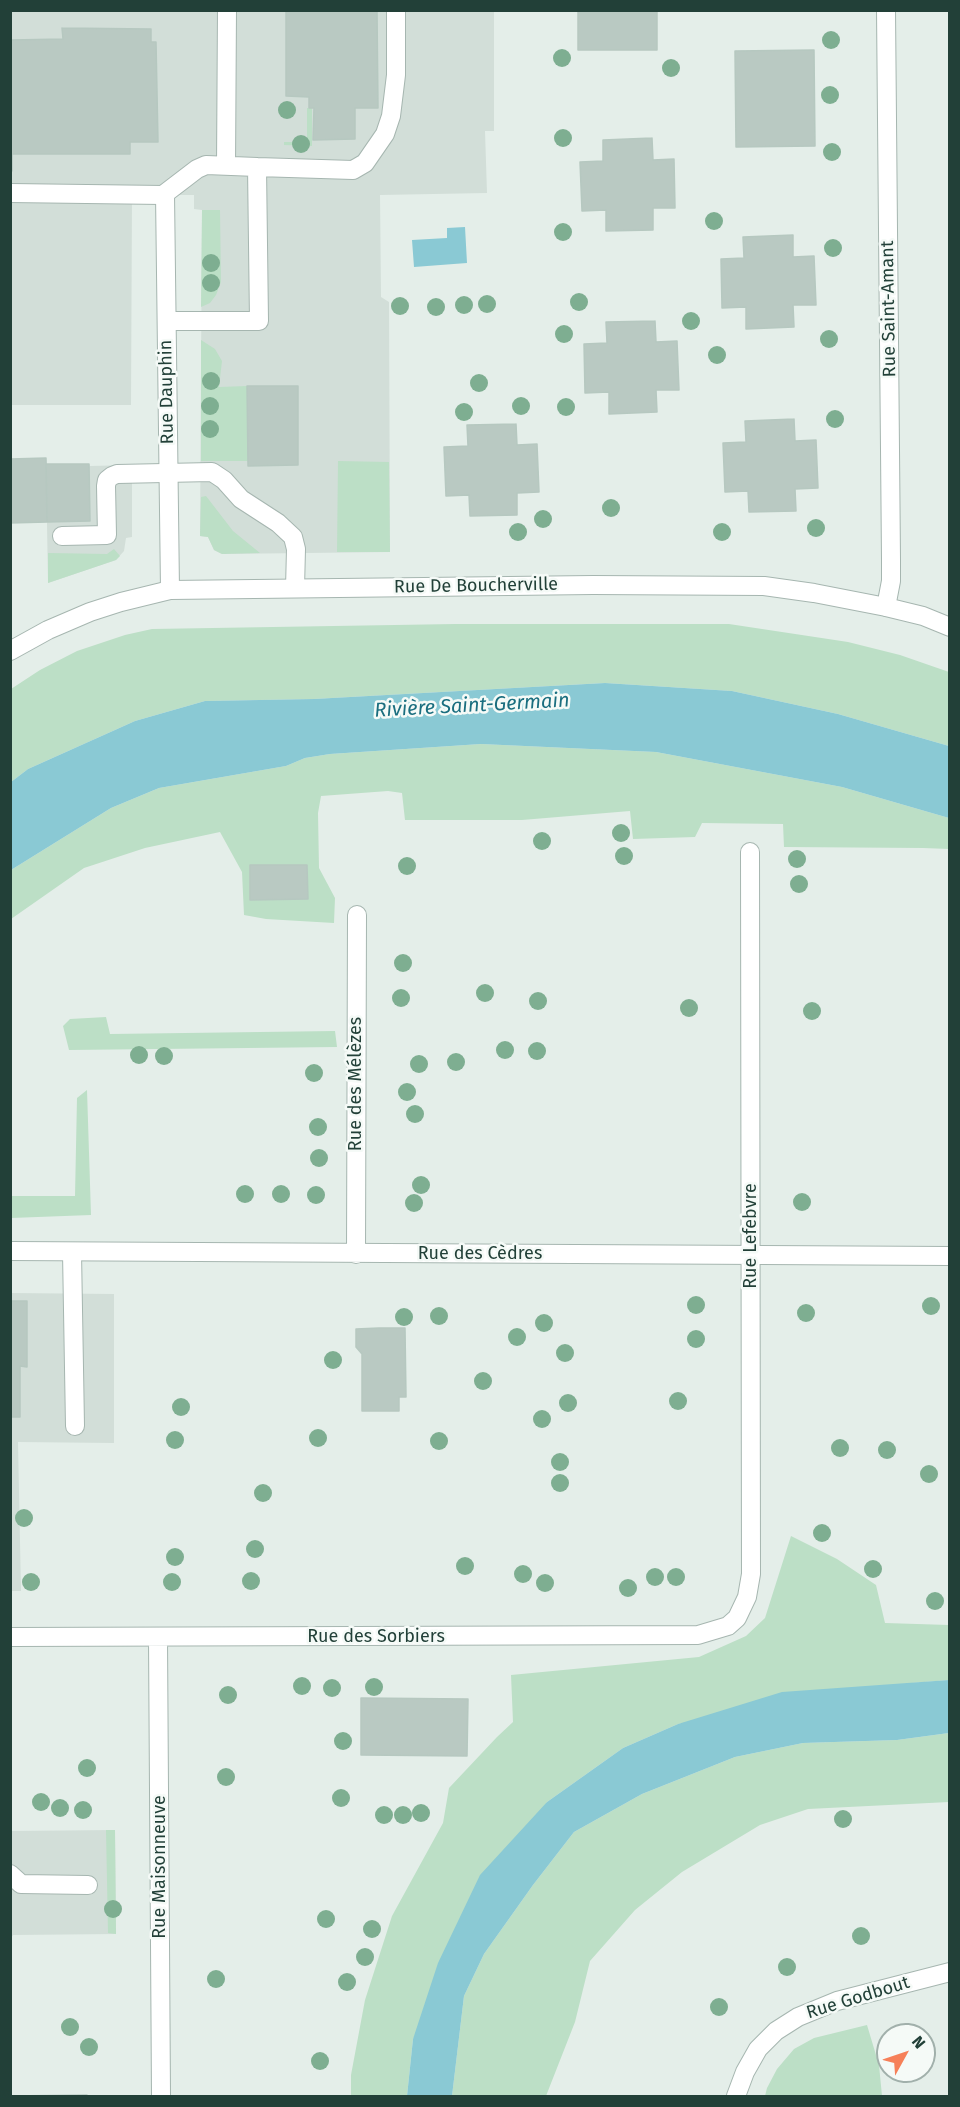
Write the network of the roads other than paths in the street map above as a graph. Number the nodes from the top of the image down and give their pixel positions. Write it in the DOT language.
graph roads {
  1 [pos="227,10"];
  2 [pos="396,10"];
  3 [pos="886,10"];
  4 [pos="226,166"];
  5 [pos="257,167"];
  6 [pos="10,193"];
  7 [pos="165,194"];
  8 [pos="166,321"];
  9 [pos="168,473"];
  10 [pos="62,536"];
  11 [pos="295,588"];
  12 [pos="170,590"];
  13 [pos="886,607"];
  14 [pos="950,627"];
  15 [pos="10,651"];
  16 [pos="750,852"];
  17 [pos="357,915"];
  18 [pos="10,1251"];
  19 [pos="72,1252"];
  20 [pos="356,1254"];
  21 [pos="751,1254"];
  22 [pos="950,1256"];
  23 [pos="75,1426"];
  24 [pos="737,1618"];
  25 [pos="10,1637"];
  26 [pos="158,1638"];
  27 [pos="10,1874"];
  28 [pos="88,1885"];
  29 [pos="950,1972"];
  30 [pos="161,2097"];
  31 [pos="736,2097"];
  1 -- 4 [label="street"];
  2 -- 5 [label="street"];
  3 -- 13 [label="street, Rue Saint-Amant"];
  4 -- 5 [label="street"];
  4 -- 7 [label="street"];
  5 -- 8 [label="street"];
  6 -- 7 [label="street"];
  7 -- 8 [label="street, Rue Dauphin"];
  8 -- 9 [label="street, Rue Dauphin"];
  9 -- 10 [label="street"];
  9 -- 11 [label="street"];
  9 -- 12 [label="street, Rue Dauphin"];
  11 -- 12 [label="street, Rue De Boucherville"];
  11 -- 13 [label="street, Rue De Boucherville"];
  12 -- 15 [label="street, Rue De Boucherville"];
  13 -- 14 [label="street, Rue De Boucherville"];
  16 -- 21 [label="street, Rue Lefebvre"];
  17 -- 20 [label="street, Rue des Mélèzes"];
  18 -- 19 [label="street, Rue des Cèdres"];
  19 -- 20 [label="street, Rue des Cèdres"];
  19 -- 23 [label="street"];
  20 -- 21 [label="street, Rue des Cèdres"];
  21 -- 22 [label="street, Rue des Cèdres"];
  21 -- 24 [label="street, Rue Lefebvre"];
  24 -- 26 [label="street, Rue des Sorbiers"];
  25 -- 26 [label="street, Rue des Sorbiers"];
  26 -- 30 [label="street, Rue Maisonneuve"];
  27 -- 28 [label="street"];
  29 -- 31 [label="street, Rue Godbout"];
}
